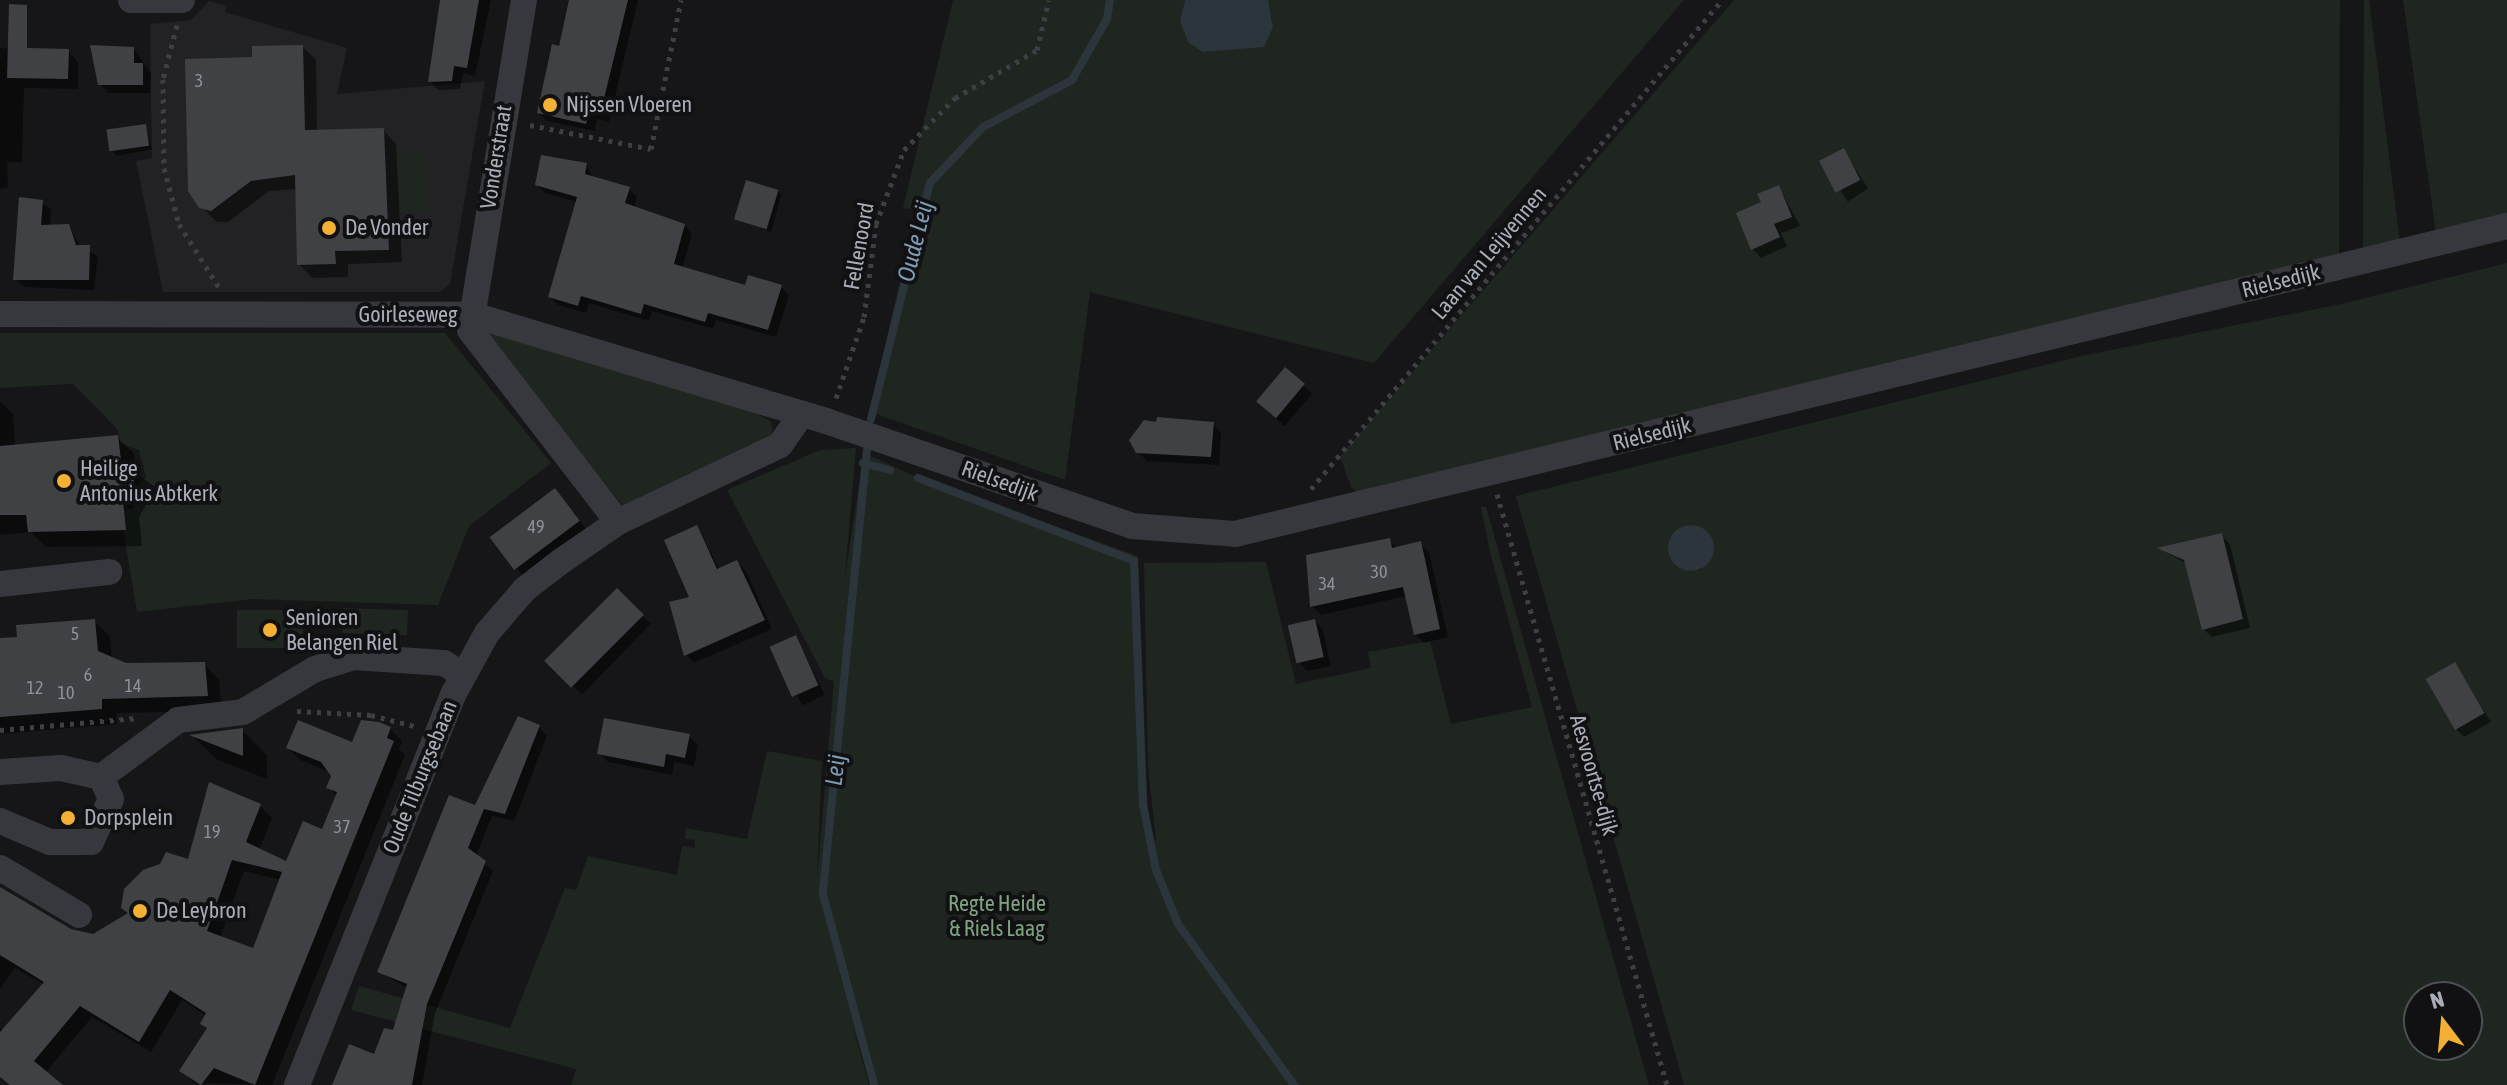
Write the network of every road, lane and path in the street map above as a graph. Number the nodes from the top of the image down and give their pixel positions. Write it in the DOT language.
graph roads {
  1 [pos="131,0"];
  2 [pos="181,0"];
  3 [pos="524,0"];
  4 [pos="681,0"];
  5 [pos="1049,0"];
  6 [pos="1722,0"];
  7 [pos="502,120"];
  8 [pos="2507,226"];
  9 [pos="0,314"];
  10 [pos="473,315"];
  11 [pos="221,316"];
  12 [pos="814,417"];
  13 [pos="1491,473"];
  14 [pos="618,522"];
  15 [pos="1280,526"];
  16 [pos="109,572"];
  17 [pos="0,584"];
  18 [pos="463,675"];
  19 [pos="287,711"];
  20 [pos="153,717"];
  21 [pos="0,730"];
  22 [pos="437,734"];
  23 [pos="0,772"];
  24 [pos="101,777"];
  25 [pos="0,821"];
  26 [pos="0,868"];
  27 [pos="79,915"];
  28 [pos="297,1085"];
  29 [pos="1667,1085"];
  1 -- 2 [label="street"];
  2 -- 11 [label="path"];
  3 -- 7 [label="street, Vonderstraat"];
  4 -- 7 [label="path"];
  5 -- 12 [label="path, Fellenoord"];
  6 -- 15 [label="path, Laan van Leijvennen"];
  7 -- 10 [label="street, Vonderstraat"];
  8 -- 13 [label="street, Rielsedijk"];
  9 -- 11 [label="street, Goirleseweg"];
  10 -- 11 [label="street, Goirleseweg"];
  10 -- 12 [label="street, Goirleseweg"];
  10 -- 14 [label="street"];
  12 -- 14 [label="street, Oude Tilburgsebaan"];
  12 -- 15 [label="street, Rielsedijk"];
  13 -- 15 [label="street, Rielsedijk"];
  13 -- 29 [label="path, Aesvoortse-dijk"];
  14 -- 18 [label="street, Oude Tilburgsebaan"];
  16 -- 17 [label="street"];
  18 -- 22 [label="street, Oude Tilburgsebaan"];
  18 -- 24 [label="street"];
  19 -- 22 [label="path"];
  20 -- 21 [label="path"];
  22 -- 28 [label="street, Oude Tilburgsebaan"];
  23 -- 24 [label="street"];
  24 -- 25 [label="street"];
  26 -- 27 [label="street"];
}
